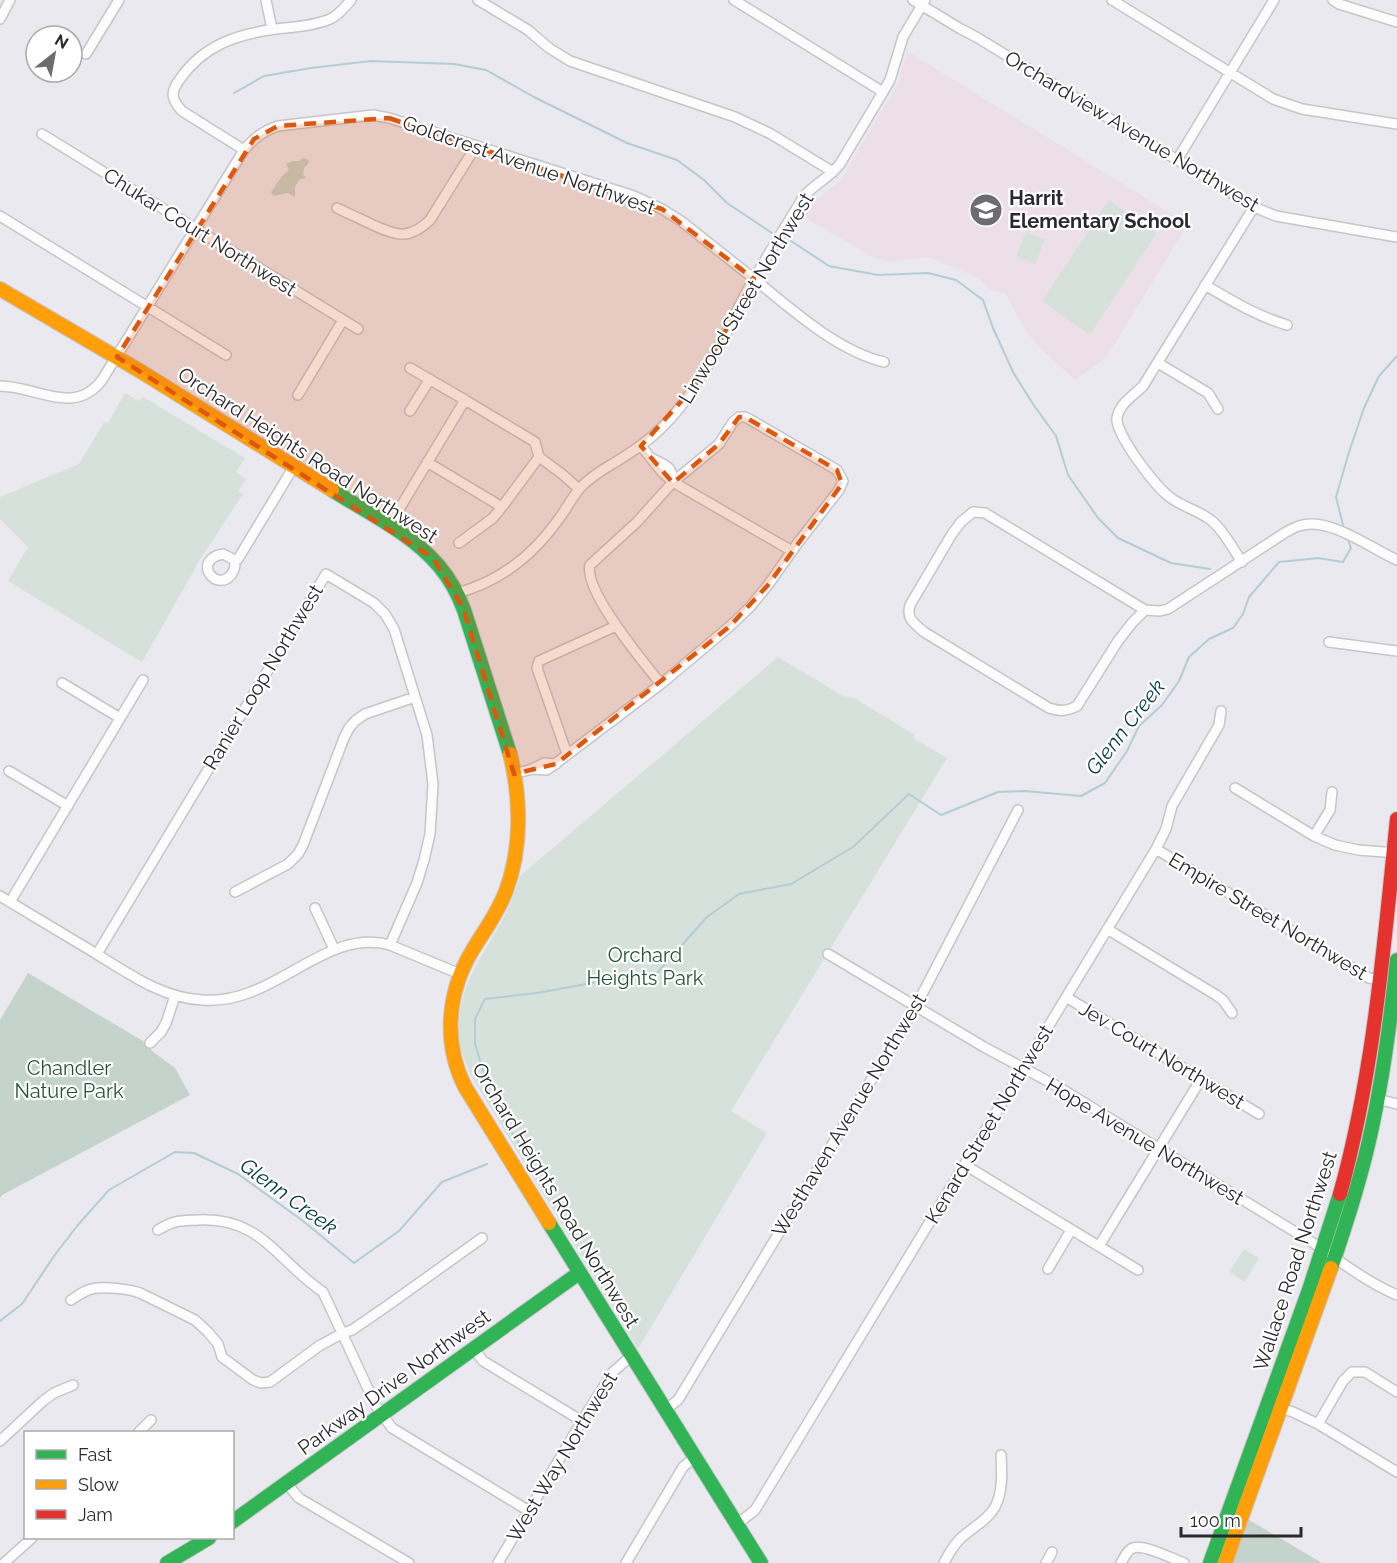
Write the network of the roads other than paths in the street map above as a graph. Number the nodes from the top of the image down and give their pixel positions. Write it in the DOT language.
graph roads {
  1 [pos="10,0"];
  2 [pos="119,0"];
  3 [pos="266,0"];
  4 [pos="351,0"];
  5 [pos="478,0"];
  6 [pos="734,0"];
  7 [pos="913,0"];
  8 [pos="1112,0"];
  9 [pos="1274,0"];
  10 [pos="1333,0"];
  11 [pos="924,3"];
  12 [pos="0,19"];
  13 [pos="1397,22"];
  14 [pos="273,29"];
  15 [pos="86,54"];
  16 [pos="1231,72"];
  17 [pos="883,92"];
  18 [pos="1397,124"];
  19 [pos="42,134"];
  20 [pos="476,146"];
  21 [pos="244,150"];
  22 [pos="1178,160"];
  23 [pos="833,172"];
  24 [pos="1254,207"];
  25 [pos="338,208"];
  26 [pos="0,216"];
  27 [pos="195,229"];
  28 [pos="1397,237"];
  29 [pos="754,279"];
  30 [pos="1205,285"];
  31 [pos="0,290"];
  32 [pos="148,306"];
  33 [pos="343,321"];
  34 [pos="1287,325"];
  35 [pos="358,329"];
  36 [pos="226,355"];
  37 [pos="117,357"];
  38 [pos="884,362"];
  39 [pos="1158,363"];
  40 [pos="411,368"];
  41 [pos="430,379"];
  42 [pos="0,386"];
  43 [pos="298,395"];
  44 [pos="465,400"];
  45 [pos="1218,409"];
  46 [pos="410,411"];
  47 [pos="641,446"];
  48 [pos="539,457"];
  49 [pos="427,462"];
  50 [pos="293,468"];
  51 [pos="673,482"];
  52 [pos="579,489"];
  53 [pos="502,507"];
  54 [pos="389,526"];
  55 [pos="459,543"];
  56 [pos="792,551"];
  57 [pos="235,560"];
  58 [pos="1397,560"];
  59 [pos="1242,562"];
  60 [pos="457,593"];
  61 [pos="1145,610"];
  62 [pos="616,626"];
  63 [pos="1329,642"];
  64 [pos="1397,651"];
  65 [pos="143,680"];
  66 [pos="62,683"];
  67 [pos="661,684"];
  68 [pos="415,697"];
  69 [pos="1221,711"];
  70 [pos="120,718"];
  71 [pos="567,754"];
  72 [pos="9,771"];
  73 [pos="514,774"];
  74 [pos="1235,788"];
  75 [pos="1332,792"];
  76 [pos="68,806"];
  77 [pos="1018,810"];
  78 [pos="1397,819"];
  79 [pos="1314,836"];
  80 [pos="1156,849"];
  81 [pos="1395,853"];
  82 [pos="235,892"];
  83 [pos="0,896"];
  84 [pos="10,902"];
  85 [pos="315,909"];
  86 [pos="1107,929"];
  87 [pos="390,945"];
  88 [pos="334,950"];
  89 [pos="97,954"];
  90 [pos="828,954"];
  91 [pos="1397,960"];
  92 [pos="460,974"];
  93 [pos="1381,980"];
  94 [pos="175,996"];
  95 [pos="1066,997"];
  96 [pos="916,1006"];
  97 [pos="1232,1013"];
  98 [pos="150,1043"];
  99 [pos="1023,1069"];
  100 [pos="1201,1079"];
  101 [pos="1377,1099"];
  102 [pos="1397,1104"];
  103 [pos="1259,1114"];
  104 [pos="1159,1148"];
  105 [pos="965,1165"];
  106 [pos="158,1230"];
  107 [pos="1071,1230"];
  108 [pos="482,1238"];
  109 [pos="1099,1246"];
  110 [pos="1323,1249"];
  111 [pos="1335,1258"];
  112 [pos="1048,1269"];
  113 [pos="1138,1270"];
  114 [pos="579,1273"];
  115 [pos="1397,1294"];
  116 [pos="71,1300"];
  117 [pos="343,1333"];
  118 [pos="474,1349"];
  119 [pos="631,1356"];
  120 [pos="73,1385"];
  121 [pos="1397,1392"];
  122 [pos="1280,1408"];
  123 [pos="665,1410"];
  124 [pos="382,1414"];
  125 [pos="151,1420"];
  126 [pos="582,1421"];
  127 [pos="1318,1424"];
  128 [pos="140,1431"];
  129 [pos="0,1440"];
  130 [pos="1252,1446"];
  131 [pos="1001,1455"];
  132 [pos="694,1458"];
  133 [pos="1397,1472"];
  134 [pos="287,1484"];
  135 [pos="529,1511"];
  136 [pos="235,1517"];
  137 [pos="1239,1521"];
  138 [pos="736,1525"];
  139 [pos="31,1539"];
  140 [pos="207,1539"];
  141 [pos="1052,1552"];
  142 [pos="4,1563"];
  143 [pos="167,1563"];
  144 [pos="409,1563"];
  145 [pos="498,1563"];
  146 [pos="626,1563"];
  147 [pos="761,1563"];
  148 [pos="944,1563"];
  149 [pos="1046,1563"];
  150 [pos="1121,1563"];
  151 [pos="1184,1563"];
  152 [pos="1210,1563"];
  153 [pos="1225,1563"];
  1 -- 12 [label="street"];
  2 -- 15 [label="street"];
  3 -- 14 [label="street"];
  4 -- 14 [label="street"];
  5 -- 23 [label="street"];
  6 -- 17 [label="street"];
  7 -- 11 [label="street, Orchardview Avenue Northwest"];
  8 -- 16 [label="street"];
  9 -- 16 [label="street"];
  10 -- 13 [label="street"];
  11 -- 17 [label="street, Linwood Street Northwest"];
  11 -- 22 [label="street, Orchardview Avenue Northwest"];
  14 -- 21 [label="street"];
  16 -- 18 [label="street"];
  16 -- 22 [label="street"];
  17 -- 23 [label="street, Linwood Street Northwest"];
  19 -- 27 [label="street, Chukar Court Northwest"];
  20 -- 21 [label="street, Goldcrest Avenue Northwest"];
  20 -- 25 [label="street"];
  20 -- 29 [label="street, Goldcrest Avenue Northwest"];
  21 -- 27 [label="street, Goldcrest Avenue Northwest"];
  22 -- 24 [label="street, Orchardview Avenue Northwest"];
  23 -- 29 [label="street, Linwood Street Northwest"];
  24 -- 28 [label="street, Orchardview Avenue Northwest"];
  24 -- 30 [label="street"];
  26 -- 32 [label="street"];
  27 -- 32 [label="street, Goldcrest Avenue Northwest"];
  27 -- 33 [label="street, Chukar Court Northwest"];
  29 -- 38 [label="street, Goldcrest Avenue Northwest"];
  29 -- 47 [label="street, Linwood Street Northwest"];
  30 -- 34 [label="street"];
  30 -- 39 [label="street"];
  31 -- 37 [label="main road, Orchard Heights Road Northwest"];
  32 -- 36 [label="street"];
  32 -- 37 [label="street, Goldcrest Avenue Northwest"];
  33 -- 35 [label="street, Chukar Court Northwest"];
  33 -- 43 [label="street"];
  37 -- 42 [label="street, Goldcrest Avenue Northwest"];
  37 -- 50 [label="main road, Orchard Heights Road Northwest"];
  39 -- 45 [label="street"];
  39 -- 59 [label="street"];
  40 -- 41 [label="street"];
  41 -- 44 [label="street"];
  41 -- 46 [label="street"];
  44 -- 48 [label="street"];
  44 -- 49 [label="street"];
  47 -- 51 [label="street"];
  47 -- 52 [label="street, Linwood Street Northwest"];
  48 -- 52 [label="street"];
  48 -- 53 [label="street"];
  49 -- 53 [label="street"];
  49 -- 54 [label="street"];
  50 -- 54 [label="main road, Orchard Heights Road Northwest"];
  50 -- 57 [label="street"];
  51 -- 56 [label="street"];
  51 -- 56 [label="street"];
  51 -- 62 [label="street"];
  52 -- 60 [label="street, Linwood Street Northwest"];
  53 -- 55 [label="street"];
  54 -- 60 [label="main road, Orchard Heights Road Northwest"];
  56 -- 67 [label="street"];
  58 -- 59 [label="street"];
  59 -- 61 [label="street"];
  60 -- 73 [label="main road, Orchard Heights Road Northwest"];
  61 -- 61 [label="street"];
  62 -- 67 [label="street"];
  62 -- 71 [label="street"];
  63 -- 64 [label="street"];
  65 -- 70 [label="street"];
  66 -- 70 [label="street"];
  67 -- 71 [label="street"];
  68 -- 82 [label="street"];
  68 -- 87 [label="street, Ranier Loop Northwest"];
  68 -- 89 [label="street, Ranier Loop Northwest"];
  69 -- 80 [label="street, Kenard Street Northwest"];
  70 -- 76 [label="street"];
  71 -- 73 [label="street"];
  72 -- 76 [label="street"];
  73 -- 92 [label="main road, Orchard Heights Road Northwest"];
  74 -- 79 [label="street"];
  75 -- 79 [label="street"];
  76 -- 84 [label="street"];
  77 -- 96 [label="street, Westhaven Avenue Northwest"];
  78 -- 81 [label="main road, Wallace Road Northwest"];
  79 -- 81 [label="street"];
  80 -- 86 [label="street, Kenard Street Northwest"];
  80 -- 93 [label="street, Empire Street Northwest"];
  81 -- 93 [label="main road, Wallace Road Northwest"];
  83 -- 84 [label="street"];
  84 -- 89 [label="street"];
  85 -- 88 [label="street"];
  86 -- 95 [label="street, Kenard Street Northwest"];
  86 -- 97 [label="street"];
  87 -- 88 [label="street"];
  87 -- 92 [label="street"];
  88 -- 94 [label="street"];
  89 -- 94 [label="street"];
  90 -- 96 [label="street, Hope Avenue Northwest"];
  91 -- 101 [label="main road, Wallace Road Northwest"];
  92 -- 114 [label="main road, Orchard Heights Road Northwest"];
  93 -- 110 [label="main road, Wallace Road Northwest"];
  94 -- 98 [label="street"];
  95 -- 99 [label="street, Kenard Street Northwest"];
  95 -- 100 [label="street, Jev Court Northwest"];
  96 -- 99 [label="street, Hope Avenue Northwest"];
  96 -- 123 [label="street, Westhaven Avenue Northwest"];
  99 -- 104 [label="street, Hope Avenue Northwest"];
  99 -- 105 [label="street, Kenard Street Northwest"];
  100 -- 103 [label="street, Jev Court Northwest"];
  100 -- 104 [label="street"];
  101 -- 102 [label="street"];
  101 -- 111 [label="main road, Wallace Road Northwest"];
  104 -- 109 [label="street"];
  104 -- 110 [label="street, Hope Avenue Northwest"];
  105 -- 107 [label="street"];
  105 -- 138 [label="street, Kenard Street Northwest"];
  106 -- 117 [label="street"];
  107 -- 109 [label="street"];
  107 -- 112 [label="street"];
  108 -- 117 [label="street"];
  109 -- 113 [label="street"];
  110 -- 111 [label="street, Hope Avenue Northwest"];
  110 -- 130 [label="main road, Wallace Road Northwest"];
  111 -- 115 [label="street, Hope Avenue Northwest"];
  111 -- 122 [label="main road, Wallace Road Northwest"];
  114 -- 118 [label="main road, Parkway Drive Northwest"];
  114 -- 119 [label="main road, Orchard Heights Road Northwest"];
  116 -- 117 [label="street"];
  117 -- 124 [label="street"];
  118 -- 124 [label="main road, Parkway Drive Northwest"];
  118 -- 126 [label="street"];
  119 -- 123 [label="main road, Orchard Heights Road Northwest"];
  119 -- 126 [label="street, West Way Northwest"];
  120 -- 129 [label="street"];
  121 -- 127 [label="street"];
  122 -- 127 [label="street"];
  122 -- 137 [label="main road, Wallace Road Northwest"];
  123 -- 132 [label="main road, Orchard Heights Road Northwest"];
  124 -- 134 [label="main road, Parkway Drive Northwest"];
  124 -- 135 [label="street"];
  125 -- 128 [label="street"];
  126 -- 135 [label="street, West Way Northwest"];
  127 -- 133 [label="street"];
  130 -- 137 [label="main road"];
  130 -- 152 [label="main road, Wallace Road Northwest"];
  131 -- 148 [label="street"];
  132 -- 138 [label="main road, Orchard Heights Road Northwest"];
  132 -- 146 [label="street"];
  134 -- 136 [label="main road, Parkway Drive Northwest"];
  134 -- 144 [label="street"];
  135 -- 145 [label="street, West Way Northwest"];
  137 -- 153 [label="main road, Wallace Road Northwest"];
  138 -- 147 [label="main road, Orchard Heights Road Northwest"];
  139 -- 142 [label="street"];
  140 -- 143 [label="main road"];
  141 -- 149 [label="street"];
  150 -- 151 [label="street"];
}
